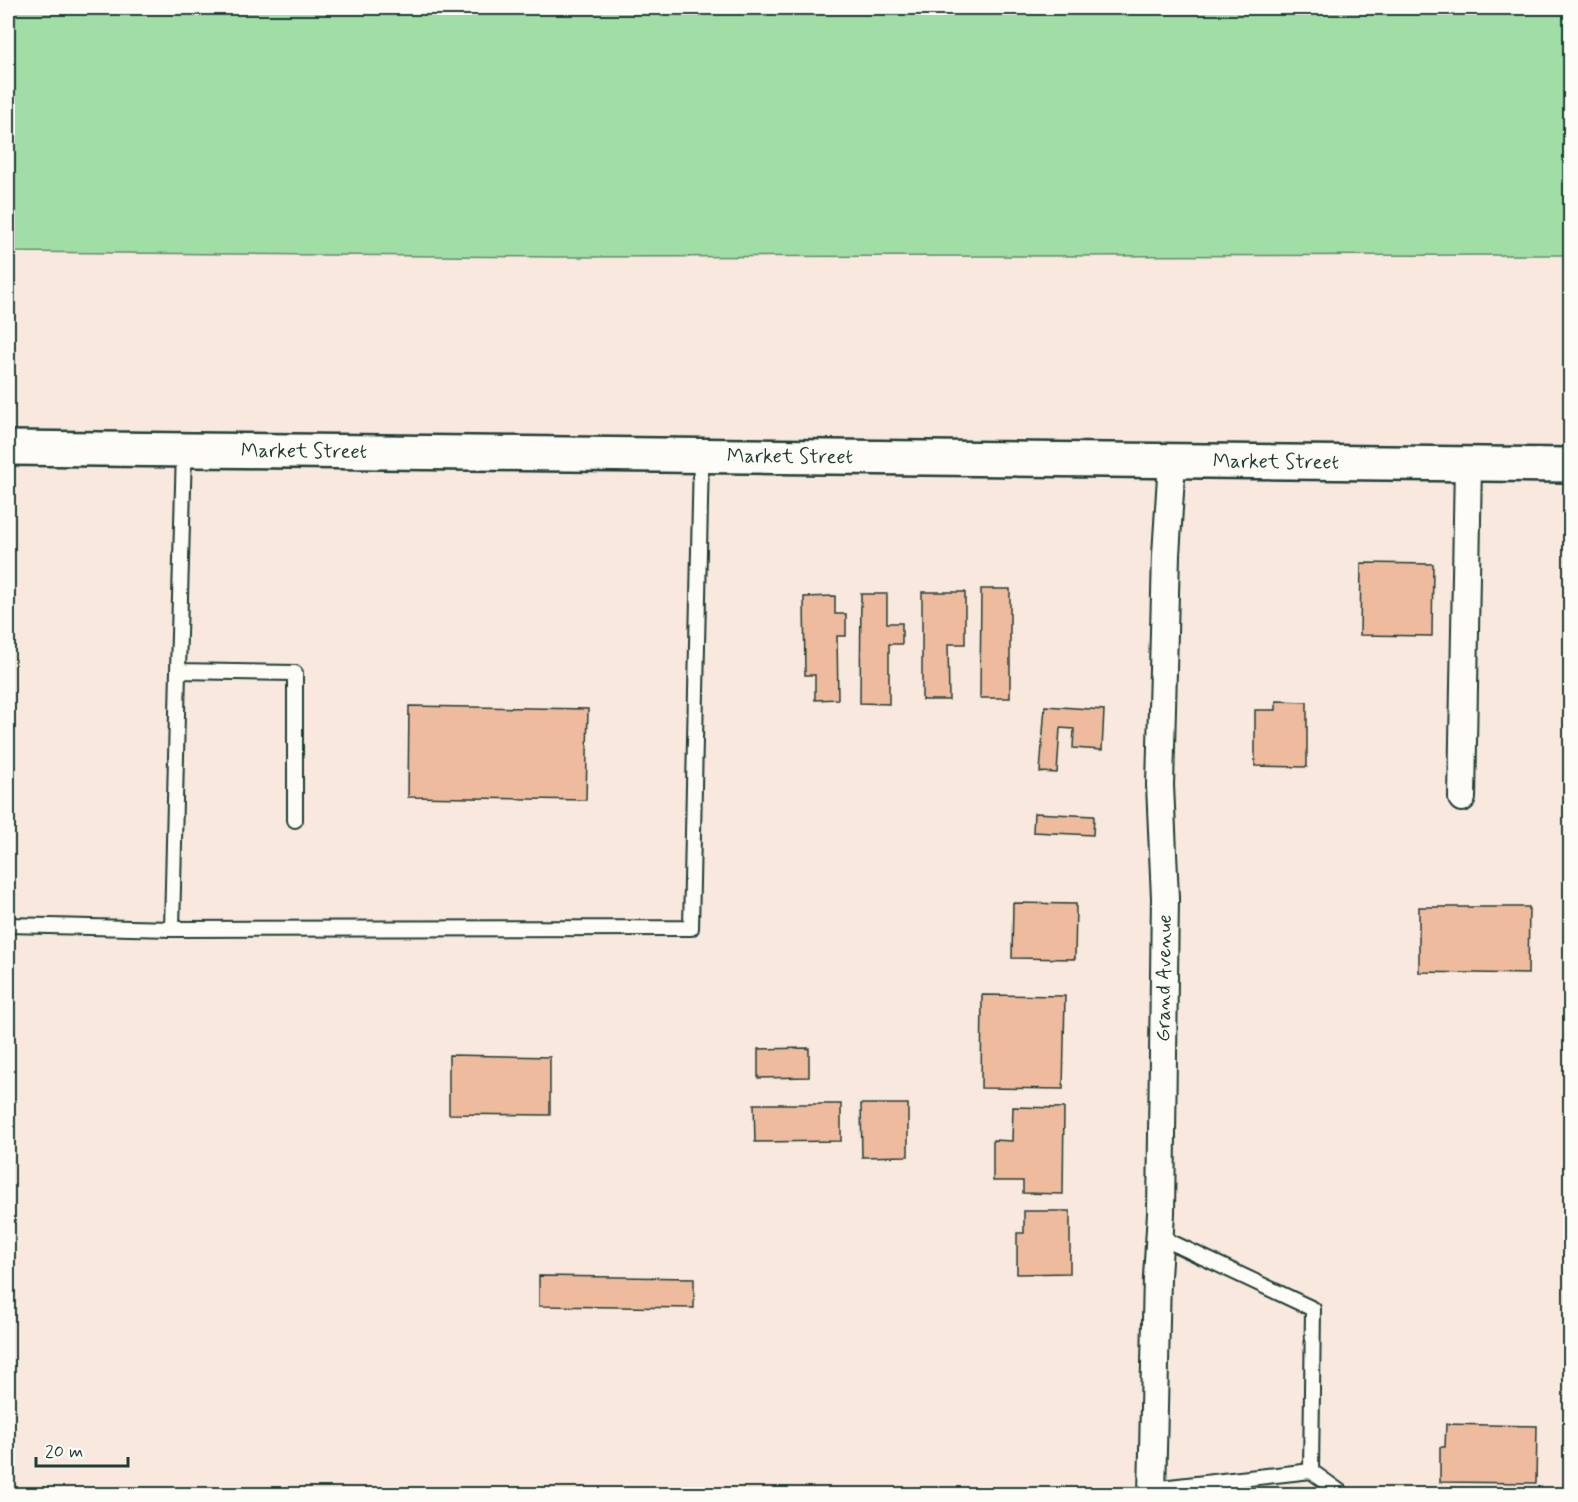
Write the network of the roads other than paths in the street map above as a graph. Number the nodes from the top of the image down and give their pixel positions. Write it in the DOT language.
graph roads {
  1 [pos="8,448"];
  2 [pos="184,450"];
  3 [pos="701,456"];
  4 [pos="1172,461"];
  5 [pos="1468,464"];
  6 [pos="1570,465"];
  7 [pos="178,671"];
  8 [pos="1462,798"];
  9 [pos="295,820"];
  10 [pos="8,925"];
  11 [pos="172,929"];
  12 [pos="1160,1237"];
  13 [pos="1311,1471"];
  14 [pos="1152,1492"];
  15 [pos="1343,1494"];
  1 -- 2 [label="street, Market Street"];
  2 -- 3 [label="street, Market Street"];
  2 -- 7 [label="lane"];
  3 -- 4 [label="street, Market Street"];
  3 -- 11 [label="lane"];
  4 -- 5 [label="street, Market Street"];
  4 -- 12 [label="street, Grand Avenue"];
  5 -- 6 [label="street, Market Street"];
  5 -- 8 [label="street"];
  7 -- 9 [label="lane"];
  7 -- 11 [label="lane"];
  10 -- 11 [label="lane"];
  12 -- 13 [label="lane"];
  12 -- 14 [label="street, Grand Avenue"];
  13 -- 14 [label="lane"];
  13 -- 15 [label="lane"];
}
